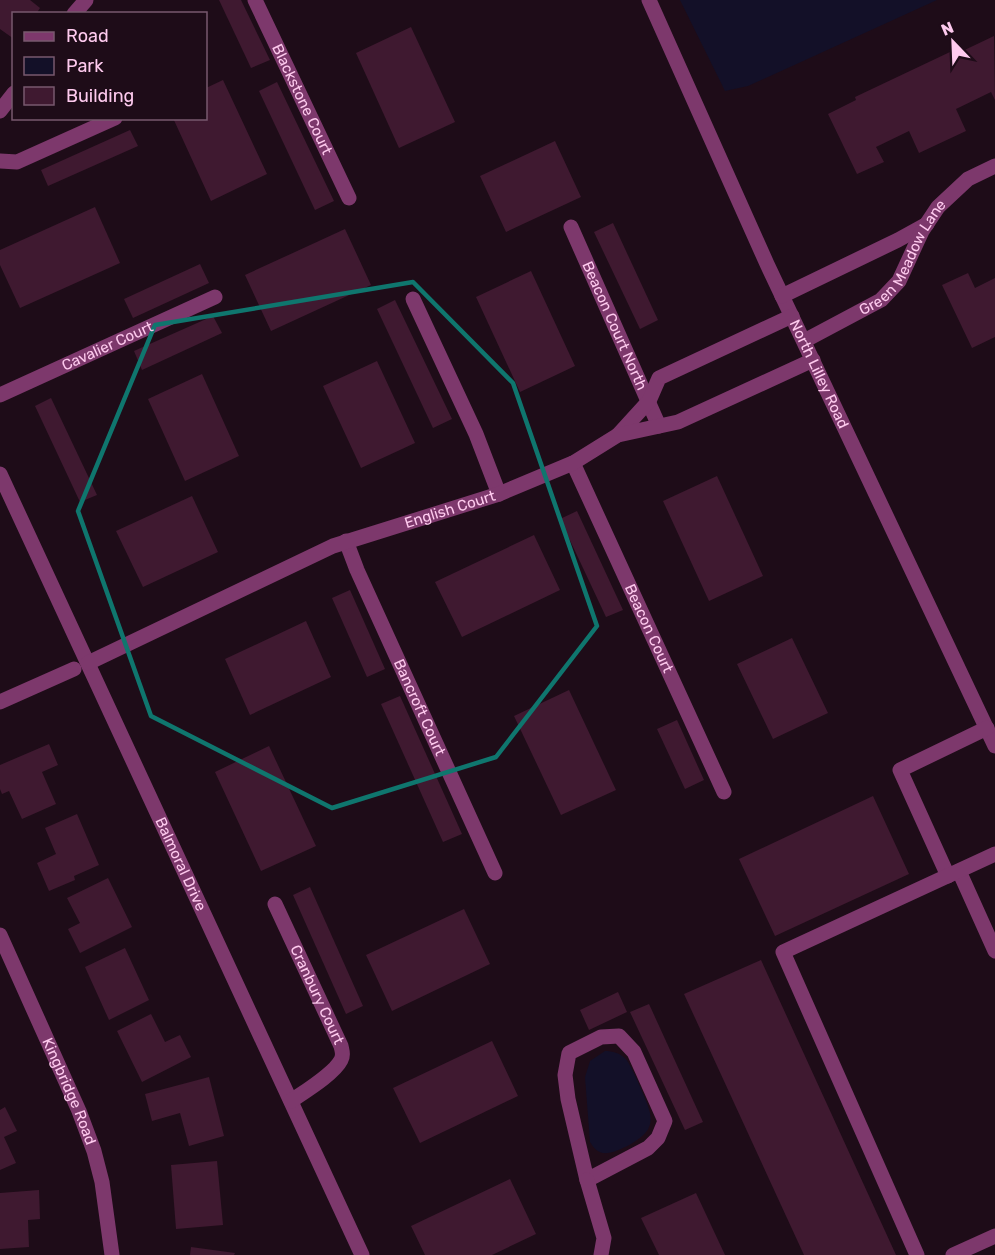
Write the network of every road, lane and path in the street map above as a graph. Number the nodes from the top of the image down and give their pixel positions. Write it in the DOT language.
graph roads {
  1 [pos="86,0"];
  2 [pos="255,0"];
  3 [pos="649,0"];
  4 [pos="76,12"];
  5 [pos="12,96"];
  6 [pos="0,111"];
  7 [pos="110,120"];
  8 [pos="0,161"];
  9 [pos="995,166"];
  10 [pos="349,198"];
  11 [pos="927,224"];
  12 [pos="571,227"];
  13 [pos="782,296"];
  14 [pos="215,297"];
  15 [pos="413,299"];
  16 [pos="792,316"];
  17 [pos="804,341"];
  18 [pos="813,360"];
  19 [pos="0,395"];
  20 [pos="649,401"];
  21 [pos="659,426"];
  22 [pos="618,435"];
  23 [pos="573,463"];
  24 [pos="0,474"];
  25 [pos="499,494"];
  26 [pos="346,541"];
  27 [pos="81,666"];
  28 [pos="0,702"];
  29 [pos="987,728"];
  30 [pos="995,746"];
  31 [pos="724,792"];
  32 [pos="995,854"];
  33 [pos="495,873"];
  34 [pos="954,873"];
  35 [pos="274,904"];
  36 [pos="0,935"];
  37 [pos="995,951"];
  38 [pos="291,1101"];
  39 [pos="587,1180"];
  40 [pos="995,1236"];
  41 [pos="112,1255"];
  42 [pos="362,1255"];
  43 [pos="601,1255"];
  44 [pos="917,1255"];
  45 [pos="953,1255"];
  1 -- 4 [label="street"];
  2 -- 10 [label="street, Blackstone Court"];
  3 -- 13 [label="street, North Lilley Road"];
  5 -- 6 [label="street"];
  7 -- 8 [label="street"];
  9 -- 11 [label="street, Green Meadow Lane"];
  11 -- 13 [label="street"];
  11 -- 17 [label="street, Green Meadow Lane"];
  12 -- 20 [label="street, Beacon Court North"];
  13 -- 16 [label="street, North Lilley Road"];
  14 -- 19 [label="street, Cavalier Court"];
  15 -- 25 [label="street"];
  16 -- 17 [label="street, North Lilley Road"];
  16 -- 20 [label="street"];
  17 -- 18 [label="street, North Lilley Road"];
  18 -- 21 [label="street, English Court"];
  18 -- 29 [label="street, North Lilley Road"];
  20 -- 21 [label="street, Beacon Court North"];
  20 -- 22 [label="street"];
  21 -- 22 [label="street, English Court"];
  22 -- 23 [label="street, English Court"];
  23 -- 25 [label="street, English Court"];
  23 -- 31 [label="street, Beacon Court"];
  24 -- 27 [label="street, Balmoral Drive"];
  25 -- 26 [label="street, English Court"];
  26 -- 27 [label="street, English Court"];
  26 -- 33 [label="street, Bancroft Court"];
  27 -- 28 [label="street, English Court"];
  27 -- 38 [label="street, Balmoral Drive"];
  29 -- 30 [label="street, North Lilley Road"];
  29 -- 34 [label="street"];
  32 -- 34 [label="street"];
  34 -- 37 [label="street"];
  34 -- 44 [label="street"];
  35 -- 38 [label="street, Cranbury Court"];
  36 -- 41 [label="street, Kingbridge Road"];
  38 -- 42 [label="street, Balmoral Drive"];
  39 -- 39 [label="street"];
  39 -- 43 [label="street"];
  40 -- 45 [label="street"];
}
